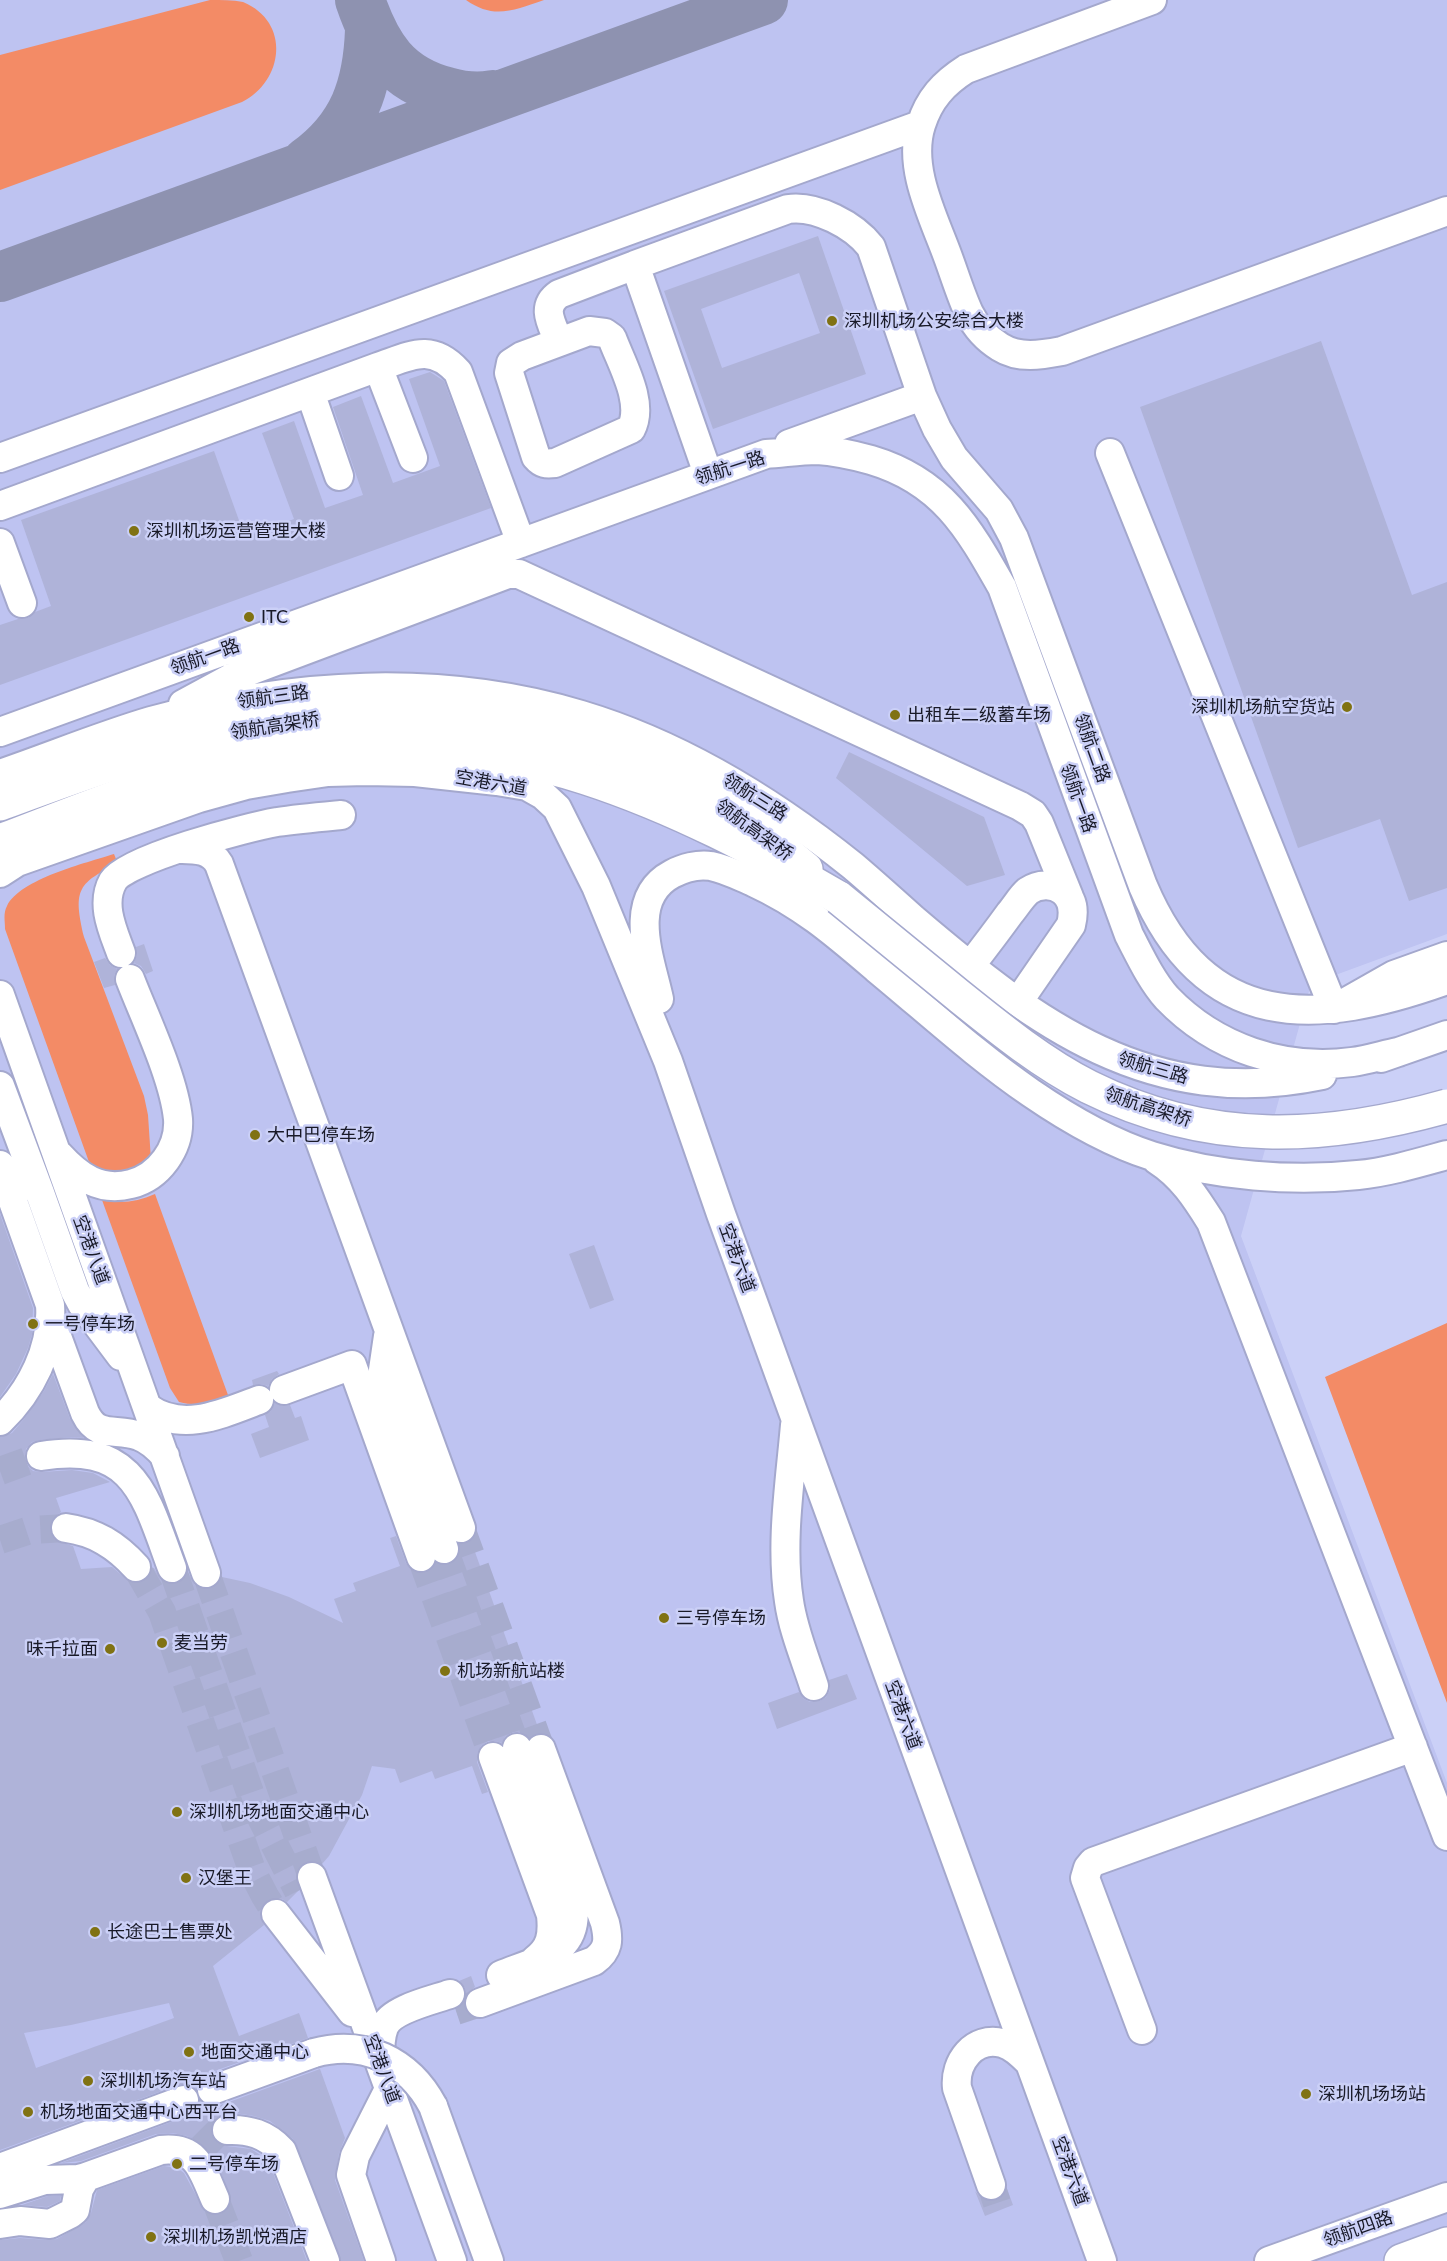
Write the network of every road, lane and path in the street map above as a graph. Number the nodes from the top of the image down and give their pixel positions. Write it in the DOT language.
graph roads {
  1 [pos="1152,0"];
  2 [pos="920,125"];
  3 [pos="1447,211"];
  4 [pos="635,265"];
  5 [pos="559,342"];
  6 [pos="378,368"];
  7 [pos="310,392"];
  8 [pos="922,396"];
  9 [pos="1110,453"];
  10 [pos="766,454"];
  11 [pos="0,458"];
  12 [pos="412,458"];
  13 [pos="708,474"];
  14 [pos="339,476"];
  15 [pos="0,506"];
  16 [pos="0,543"];
  17 [pos="521,543"];
  18 [pos="22,603"];
  19 [pos="149,722"];
  20 [pos="0,732"];
  21 [pos="0,774"];
  22 [pos="0,804"];
  23 [pos="341,815"];
  24 [pos="0,841"];
  25 [pos="182,849"];
  26 [pos="1051,853"];
  27 [pos="0,873"];
  28 [pos="873,884"];
  29 [pos="1034,887"];
  30 [pos="1069,897"];
  31 [pos="838,923"];
  32 [pos="121,953"];
  33 [pos="1447,956"];
  34 [pos="970,966"];
  35 [pos="130,979"];
  36 [pos="1447,980"];
  37 [pos="0,995"];
  38 [pos="1018,1002"];
  39 [pos="1334,1009"];
  40 [pos="1070,1035"];
  41 [pos="1447,1035"];
  42 [pos="1398,1052"];
  43 [pos="668,1061"];
  44 [pos="0,1086"];
  45 [pos="1033,1095"];
  46 [pos="1447,1106"];
  47 [pos="57,1154"];
  48 [pos="1151,1155"];
  49 [pos="1447,1155"];
  50 [pos="18,1180"];
  51 [pos="51,1319"];
  52 [pos="45,1351"];
  53 [pos="137,1378"];
  54 [pos="148,1408"];
  55 [pos="796,1418"];
  56 [pos="0,1421"];
  57 [pos="82,1453"];
  58 [pos="41,1456"];
  59 [pos="165,1456"];
  60 [pos="66,1528"];
  61 [pos="136,1567"];
  62 [pos="172,1568"];
  63 [pos="206,1573"];
  64 [pos="814,1686"];
  65 [pos="1413,1747"];
  66 [pos="1447,1836"];
  67 [pos="305,1884"];
  68 [pos="276,1914"];
  69 [pos="465,1998"];
  70 [pos="1142,2030"];
  71 [pos="380,2056"];
  72 [pos="1029,2062"];
  73 [pos="212,2090"];
  74 [pos="184,2100"];
  75 [pos="226,2130"];
  76 [pos="2,2168"];
  77 [pos="86,2177"];
  78 [pos="991,2185"];
  79 [pos="0,2194"];
  80 [pos="1447,2197"];
  81 [pos="215,2199"];
  82 [pos="0,2224"];
  83 [pos="1447,2244"];
  84 [pos="1275,2260"];
  85 [pos="325,2261"];
  86 [pos="381,2261"];
  87 [pos="452,2261"];
  88 [pos="489,2261"];
  89 [pos="1102,2261"];
  90 [pos="1401,2261"];
  1 -- 2 [label="street"];
  2 -- 3 [label="street"];
  2 -- 11 [label="street"];
  4 -- 5 [label="street, 领航二路"];
  4 -- 8 [label="street, 领航二路"];
  4 -- 13 [label="street"];
  5 -- 5 [label="street"];
  6 -- 7 [label="street"];
  6 -- 12 [label="street"];
  6 -- 17 [label="street"];
  7 -- 14 [label="street"];
  7 -- 15 [label="street"];
  8 -- 10 [label="street"];
  8 -- 39 [label="street, 领航二路"];
  9 -- 39 [label="street"];
  10 -- 13 [label="street, 领航一路"];
  10 -- 42 [label="street, 领航一路"];
  13 -- 17 [label="street, 领航一路"];
  16 -- 18 [label="street"];
  17 -- 20 [label="street, 领航一路"];
  19 -- 21 [label="street, 领航三路"];
  19 -- 26 [label="street"];
  19 -- 28 [label="street, 领航三路"];
  22 -- 31 [label="main road, 领航高架桥"];
  23 -- 25 [label="street"];
  24 -- 31 [label="main road"];
  25 -- 32 [label="street"];
  25 -- 54 [label="street"];
  26 -- 29 [label="street"];
  26 -- 30 [label="street"];
  27 -- 43 [label="street, 空港六道"];
  28 -- 31 [label="street"];
  28 -- 34 [label="street, 领航三路"];
  29 -- 30 [label="street"];
  29 -- 34 [label="street"];
  30 -- 38 [label="street"];
  31 -- 43 [label="street"];
  31 -- 45 [label="street"];
  31 -- 46 [label="main road, 领航高架桥, bridge"];
  33 -- 39 [label="street, 领航二路"];
  34 -- 38 [label="street, 领航三路"];
  35 -- 47 [label="street"];
  36 -- 39 [label="street, 领航二路"];
  37 -- 47 [label="street, 空港八道"];
  38 -- 40 [label="street, 领航三路"];
  40 -- 42 [label="street, 领航三路"];
  40 -- 45 [label="street"];
  41 -- 42 [label="street, 领航三路"];
  43 -- 55 [label="street, 空港六道"];
  44 -- 50 [label="street"];
  45 -- 48 [label="street"];
  47 -- 53 [label="street, 空港八道"];
  48 -- 49 [label="street"];
  48 -- 65 [label="street"];
  50 -- 51 [label="street"];
  50 -- 53 [label="street"];
  51 -- 52 [label="street"];
  51 -- 59 [label="street"];
  52 -- 56 [label="street"];
  52 -- 57 [label="street"];
  53 -- 54 [label="street, 空港八道"];
  54 -- 59 [label="street, 空港八道"];
  55 -- 64 [label="street"];
  55 -- 72 [label="street, 空港六道"];
  57 -- 58 [label="street"];
  57 -- 62 [label="street"];
  59 -- 63 [label="street, 空港八道"];
  60 -- 61 [label="street"];
  65 -- 66 [label="street"];
  65 -- 70 [label="street"];
  67 -- 71 [label="street, 空港八道"];
  68 -- 71 [label="street"];
  69 -- 69 [label="street"];
  69 -- 71 [label="street"];
  71 -- 86 [label="street"];
  71 -- 87 [label="street, 空港八道"];
  72 -- 78 [label="street"];
  72 -- 89 [label="street, 空港六道"];
  73 -- 88 [label="street, bridge"];
  74 -- 76 [label="street"];
  75 -- 85 [label="street"];
  77 -- 79 [label="street"];
  77 -- 81 [label="street"];
  77 -- 82 [label="street"];
  80 -- 84 [label="street, 领航四路"];
  83 -- 90 [label="main road"];
}
